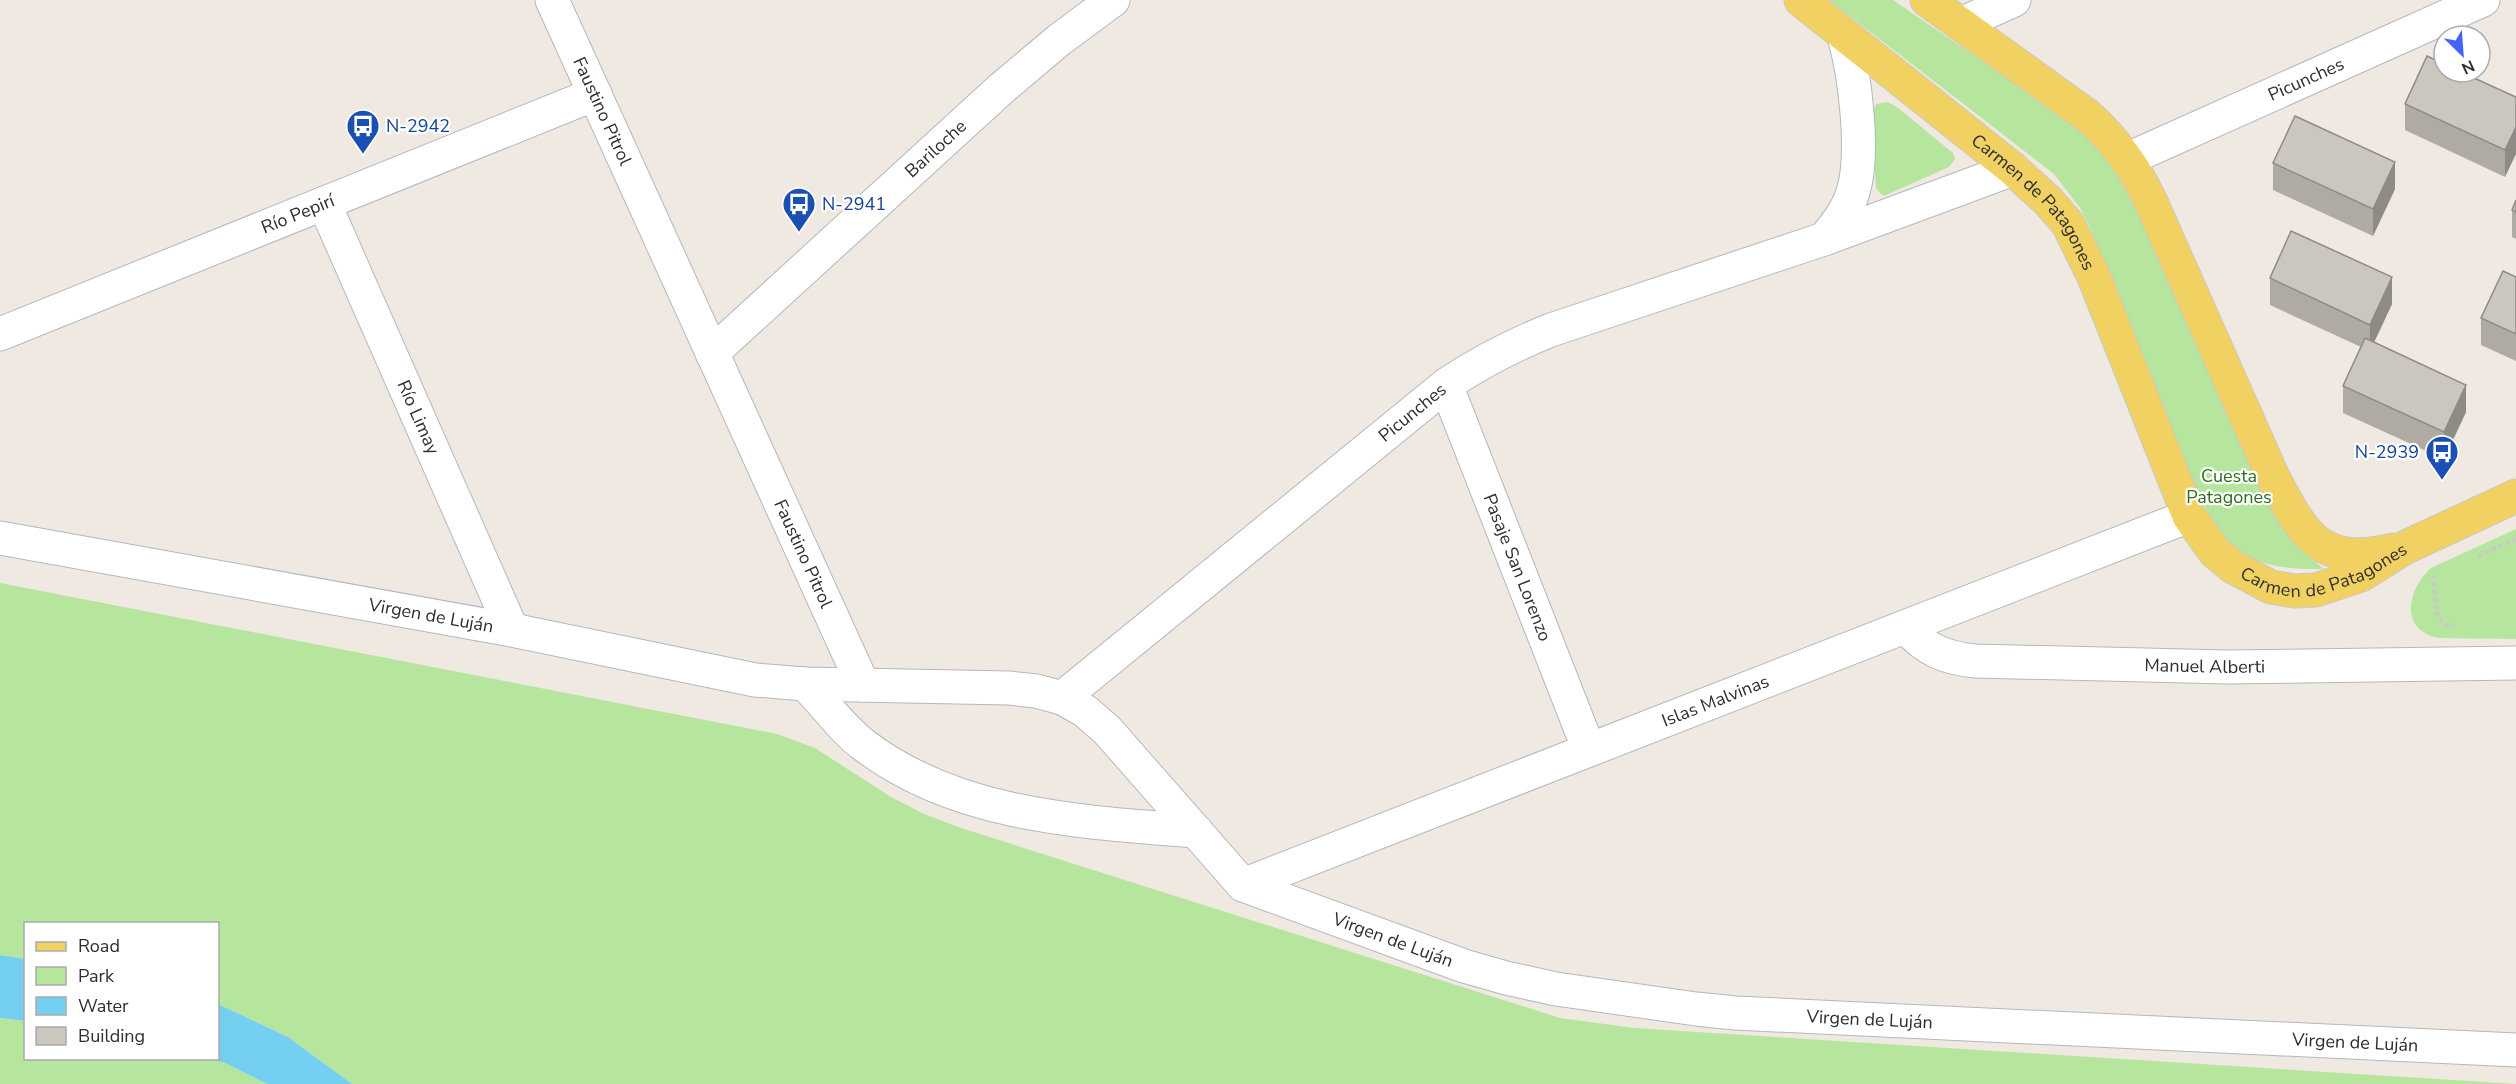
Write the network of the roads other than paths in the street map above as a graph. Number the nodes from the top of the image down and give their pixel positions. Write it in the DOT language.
graph roads {
  1 [pos="552,0"];
  2 [pos="1113,0"];
  3 [pos="1801,0"];
  4 [pos="1927,0"];
  5 [pos="2014,0"];
  6 [pos="2483,0"];
  7 [pos="1961,24"];
  8 [pos="1844,36"];
  9 [pos="595,94"];
  10 [pos="2128,159"];
  11 [pos="2013,169"];
  12 [pos="324,203"];
  13 [pos="1824,239"];
  14 [pos="0,334"];
  15 [pos="712,353"];
  16 [pos="1446,385"];
  17 [pos="2516,496"];
  18 [pos="2189,516"];
  19 [pos="0,538"];
  20 [pos="2406,547"];
  21 [pos="1906,627"];
  22 [pos="512,630"];
  23 [pos="2516,663"];
  24 [pos="805,684"];
  25 [pos="863,685"];
  26 [pos="1062,698"];
  27 [pos="1589,750"];
  28 [pos="1196,831"];
  29 [pos="1243,885"];
  30 [pos="2516,1050"];
  1 -- 9 [label="street, Faustino Pitrol"];
  2 -- 15 [label="street, Bariloche"];
  3 -- 8 [label="main road, Carmen de Patagones"];
  4 -- 7 [label="main road, Carmen de Patagones"];
  5 -- 7 [label="street"];
  6 -- 10 [label="street, Picunches"];
  7 -- 10 [label="main road, Carmen de Patagones"];
  8 -- 11 [label="main road, Carmen de Patagones"];
  8 -- 13 [label="street"];
  9 -- 12 [label="street, Río Pepirí"];
  9 -- 15 [label="street, Faustino Pitrol"];
  10 -- 20 [label="main road, Carmen de Patagones"];
  11 -- 13 [label="street, Picunches"];
  11 -- 18 [label="main road, Carmen de Patagones"];
  12 -- 14 [label="street, Río Pepirí"];
  12 -- 22 [label="street, Río Limay"];
  13 -- 16 [label="street, Picunches"];
  15 -- 25 [label="street, Faustino Pitrol"];
  16 -- 26 [label="street, Picunches"];
  16 -- 27 [label="street, Pasaje San Lorenzo"];
  17 -- 20 [label="main road"];
  18 -- 20 [label="main road, Carmen de Patagones"];
  18 -- 21 [label="street, Islas Malvinas"];
  19 -- 22 [label="street, Virgen de Luján"];
  21 -- 23 [label="street, Manuel Alberti"];
  21 -- 27 [label="street, Islas Malvinas"];
  22 -- 24 [label="street, Virgen de Luján"];
  24 -- 25 [label="street, Virgen de Luján"];
  24 -- 28 [label="street"];
  25 -- 26 [label="street"];
  26 -- 28 [label="street"];
  27 -- 29 [label="street, Islas Malvinas"];
  28 -- 29 [label="street"];
  29 -- 30 [label="street, Virgen de Luján"];
}
